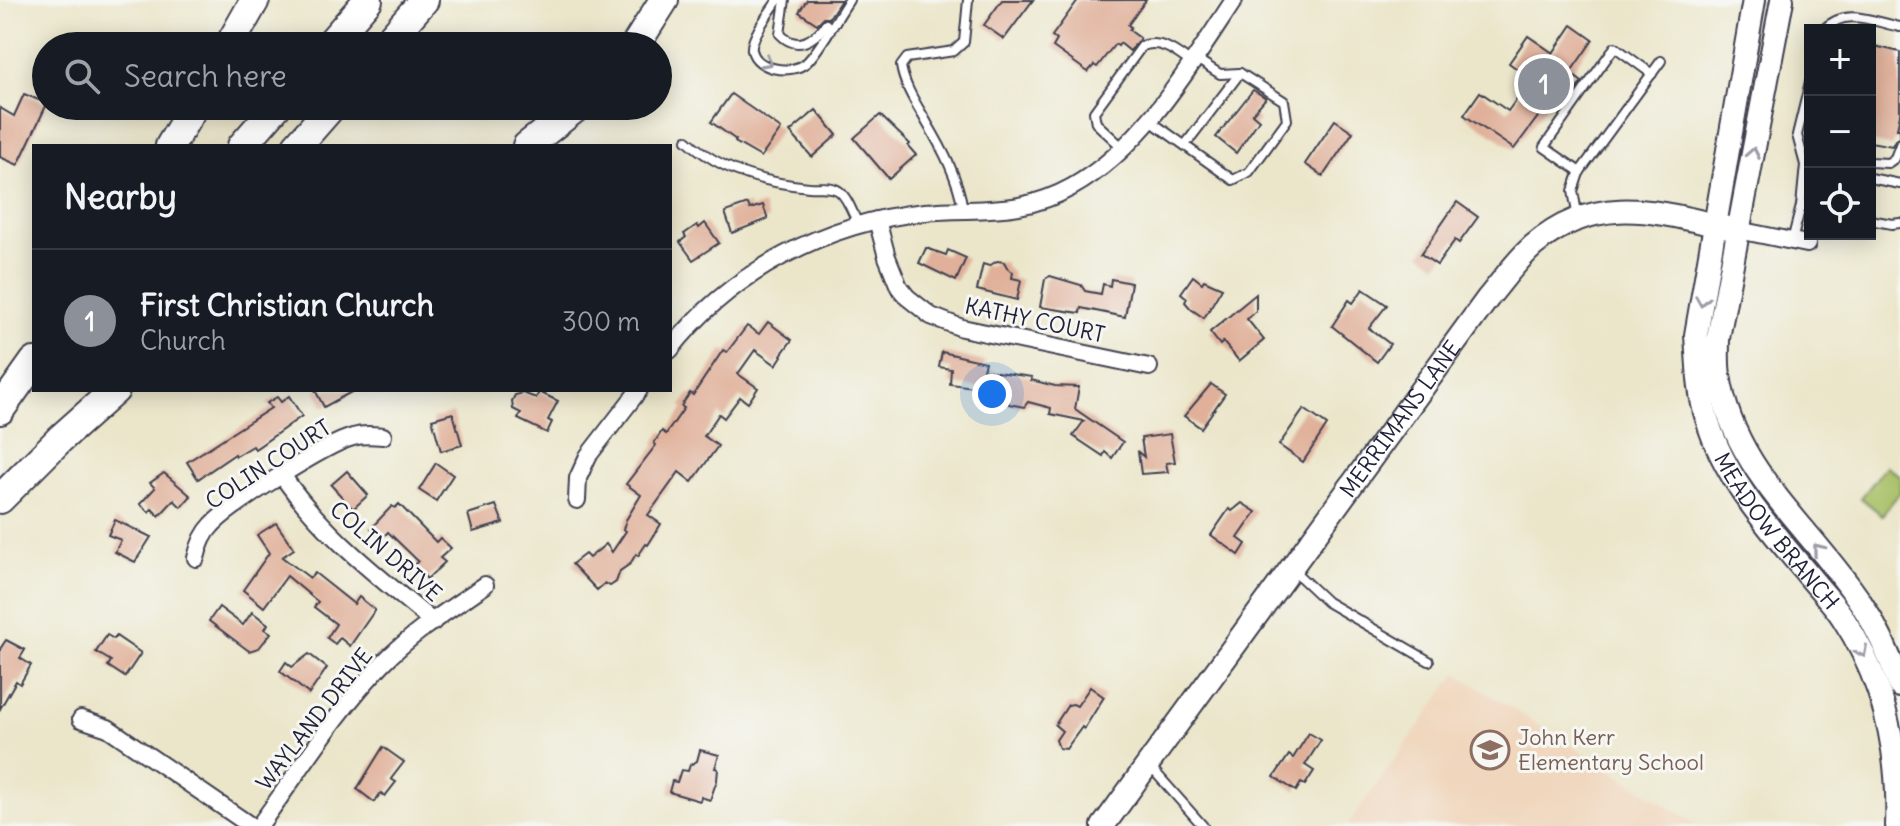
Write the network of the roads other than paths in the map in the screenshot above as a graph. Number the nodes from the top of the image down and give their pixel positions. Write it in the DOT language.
graph roads {
  1 [pos="255,0"];
  2 [pos="368,0"];
  3 [pos="424,0"];
  4 [pos="664,0"];
  5 [pos="778,0"];
  6 [pos="785,0"];
  7 [pos="842,0"];
  8 [pos="849,0"];
  9 [pos="968,0"];
  10 [pos="1234,0"];
  11 [pos="1754,0"];
  12 [pos="1782,0"];
  13 [pos="1829,24"];
  14 [pos="1900,27"];
  15 [pos="237,32"];
  16 [pos="340,32"];
  17 [pos="396,32"];
  18 [pos="644,32"];
  19 [pos="1192,60"];
  20 [pos="1661,61"];
  21 [pos="1240,73"];
  22 [pos="1652,74"];
  23 [pos="1804,106"];
  24 [pos="1149,119"];
  25 [pos="186,120"];
  26 [pos="265,120"];
  27 [pos="320,120"];
  28 [pos="560,120"];
  29 [pos="687,140"];
  30 [pos="171,144"];
  31 [pos="244,144"];
  32 [pos="299,144"];
  33 [pos="530,144"];
  34 [pos="1185,145"];
  35 [pos="1900,145"];
  36 [pos="1804,147"];
  37 [pos="1123,148"];
  38 [pos="1876,162"];
  39 [pos="1580,172"];
  40 [pos="1876,179"];
  41 [pos="1900,184"];
  42 [pos="964,212"];
  43 [pos="1578,218"];
  44 [pos="1804,219"];
  45 [pos="877,220"];
  46 [pos="1876,221"];
  47 [pos="1900,223"];
  48 [pos="858,224"];
  49 [pos="1713,224"];
  50 [pos="1738,230"];
  51 [pos="1800,242"];
  52 [pos="672,347"];
  53 [pos="32,365"];
  54 [pos="1149,367"];
  55 [pos="32,388"];
  56 [pos="83,392"];
  57 [pos="113,392"];
  58 [pos="637,392"];
  59 [pos="0,410"];
  60 [pos="0,425"];
  61 [pos="383,436"];
  62 [pos="282,475"];
  63 [pos="0,489"];
  64 [pos="0,499"];
  65 [pos="577,500"];
  66 [pos="196,558"];
  67 [pos="1290,567"];
  68 [pos="485,585"];
  69 [pos="433,622"];
  70 [pos="1429,661"];
  71 [pos="1900,686"];
  72 [pos="81,719"];
  73 [pos="1148,764"];
  74 [pos="251,826"];
  75 [pos="259,826"];
  76 [pos="1103,826"];
  77 [pos="1203,826"];
  78 [pos="1897,826"];
  1 -- 15 [label="highway"];
  2 -- 16 [label="highway"];
  3 -- 17 [label="highway"];
  4 -- 18 [label="highway"];
  5 -- 8 [label="lane, one-way"];
  6 -- 7 [label="lane"];
  9 -- 42 [label="lane"];
  10 -- 19 [label="street"];
  11 -- 49 [label="main road, MEADOW BRANCH"];
  50 -- 12 [label="main road, MEADOW BRANCH, one-way"];
  13 -- 14 [label="lane"];
  19 -- 21 [label="lane"];
  19 -- 24 [label="street"];
  19 -- 37 [label="lane"];
  20 -- 22 [label="lane"];
  21 -- 34 [label="lane"];
  21 -- 34 [label="lane"];
  22 -- 39 [label="lane"];
  22 -- 39 [label="lane"];
  23 -- 36 [label="lane"];
  24 -- 34 [label="lane"];
  24 -- 37 [label="street"];
  25 -- 30 [label="highway"];
  26 -- 31 [label="highway"];
  27 -- 32 [label="highway"];
  28 -- 33 [label="highway"];
  29 -- 48 [label="lane"];
  35 -- 38 [label="lane"];
  37 -- 42 [label="street"];
  39 -- 43 [label="lane"];
  40 -- 41 [label="lane"];
  42 -- 45 [label="street"];
  43 -- 49 [label="main road, MERRIMANS LANE"];
  43 -- 67 [label="main road, MERRIMANS LANE"];
  44 -- 51 [label="lane"];
  45 -- 48 [label="street"];
  45 -- 54 [label="street, KATHY COURT"];
  46 -- 47 [label="lane"];
  48 -- 52 [label="street"];
  49 -- 50 [label="main road, MERRIMANS LANE"];
  49 -- 78 [label="main road, MEADOW BRANCH, one-way"];
  50 -- 51 [label="street, MERRIMANS LANE"];
  71 -- 50 [label="main road, MEADOW BRANCH, one-way"];
  53 -- 59 [label="highway"];
  55 -- 60 [label="highway"];
  56 -- 63 [label="highway"];
  57 -- 64 [label="highway"];
  58 -- 65 [label="street"];
  61 -- 62 [label="street, COLIN COURT"];
  62 -- 66 [label="street, COLIN COURT"];
  62 -- 69 [label="street, COLIN DRIVE"];
  67 -- 70 [label="lane"];
  67 -- 73 [label="main road, MERRIMANS LANE"];
  68 -- 69 [label="street, WAYLAND DRIVE"];
  69 -- 75 [label="street, WAYLAND DRIVE"];
  72 -- 74 [label="street"];
  73 -- 76 [label="main road, MERRIMANS LANE"];
  73 -- 77 [label="lane"];
}
